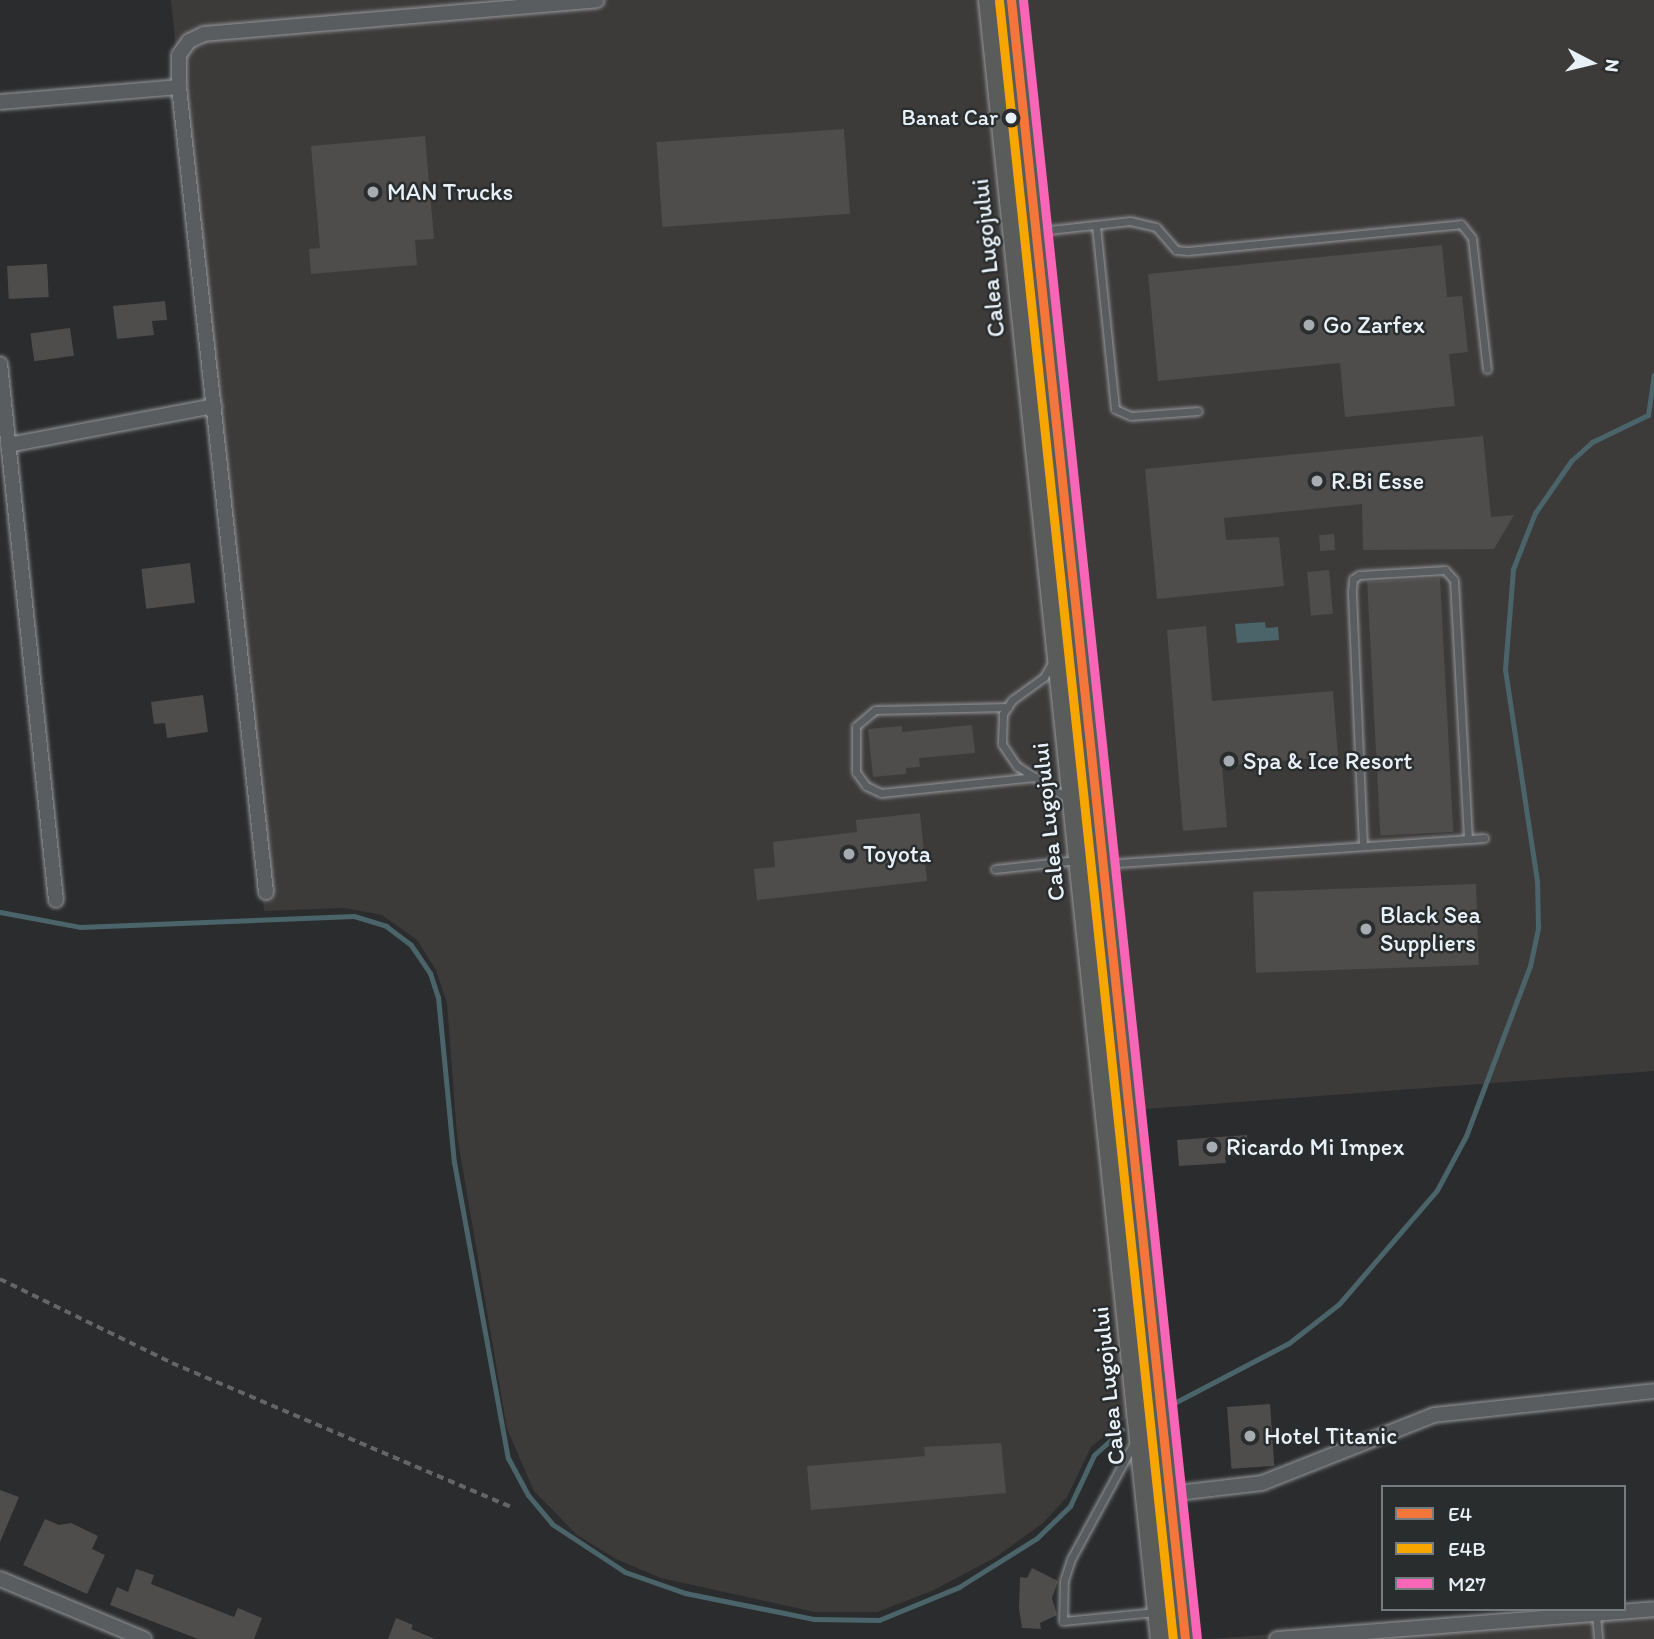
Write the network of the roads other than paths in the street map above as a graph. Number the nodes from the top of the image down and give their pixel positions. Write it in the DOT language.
graph roads {
  1 [pos="597,0"];
  2 [pos="989,0"];
  3 [pos="1012,0"];
  4 [pos="179,87"];
  5 [pos="0,102"];
  6 [pos="1096,225"];
  7 [pos="1035,232"];
  8 [pos="0,364"];
  9 [pos="1487,369"];
  10 [pos="214,406"];
  11 [pos="1198,411"];
  12 [pos="8,445"];
  13 [pos="1056,654"];
  14 [pos="1008,706"];
  15 [pos="1035,777"];
  16 [pos="1072,803"];
  17 [pos="1484,838"];
  18 [pos="1468,839"];
  19 [pos="1363,846"];
  20 [pos="1078,860"];
  21 [pos="1102,864"];
  22 [pos="995,869"];
  23 [pos="266,892"];
  24 [pos="56,900"];
  25 [pos="1654,1391"];
  26 [pos="1139,1433"];
  27 [pos="1168,1494"];
  28 [pos="0,1579"];
  29 [pos="1654,1609"];
  30 [pos="1158,1612"];
  31 [pos="1596,1614"];
  32 [pos="144,1639"];
  33 [pos="1161,1639"];
  34 [pos="1185,1639"];
  35 [pos="1277,1639"];
  36 [pos="1598,1639"];
  1 -- 4 [label="street"];
  2 -- 13 [label="main road, Calea Lugojului"];
  3 -- 7 [label="main road, Calea Lugojului"];
  4 -- 5 [label="street"];
  4 -- 10 [label="street"];
  6 -- 7 [label="lane"];
  6 -- 9 [label="lane"];
  6 -- 11 [label="lane"];
  7 -- 21 [label="main road, Calea Lugojului"];
  8 -- 12 [label="street"];
  10 -- 12 [label="street"];
  10 -- 23 [label="street"];
  12 -- 24 [label="street"];
  13 -- 14 [label="lane"];
  13 -- 16 [label="main road, Calea Lugojului"];
  14 -- 15 [label="lane"];
  14 -- 15 [label="lane"];
  15 -- 16 [label="lane"];
  16 -- 20 [label="main road, Calea Lugojului"];
  17 -- 18 [label="lane"];
  18 -- 19 [label="lane"];
  18 -- 19 [label="lane"];
  19 -- 21 [label="lane"];
  20 -- 22 [label="lane"];
  20 -- 26 [label="main road, Calea Lugojului"];
  21 -- 27 [label="main road, Calea Lugojului"];
  25 -- 27 [label="street"];
  26 -- 30 [label="main road, Calea Lugojului"];
  26 -- 30 [label="lane"];
  27 -- 34 [label="main road, Calea Lugojului"];
  28 -- 32 [label="street"];
  29 -- 31 [label="street"];
  30 -- 33 [label="main road, Calea Lugojului"];
  31 -- 35 [label="street"];
  31 -- 36 [label="lane"];
}
